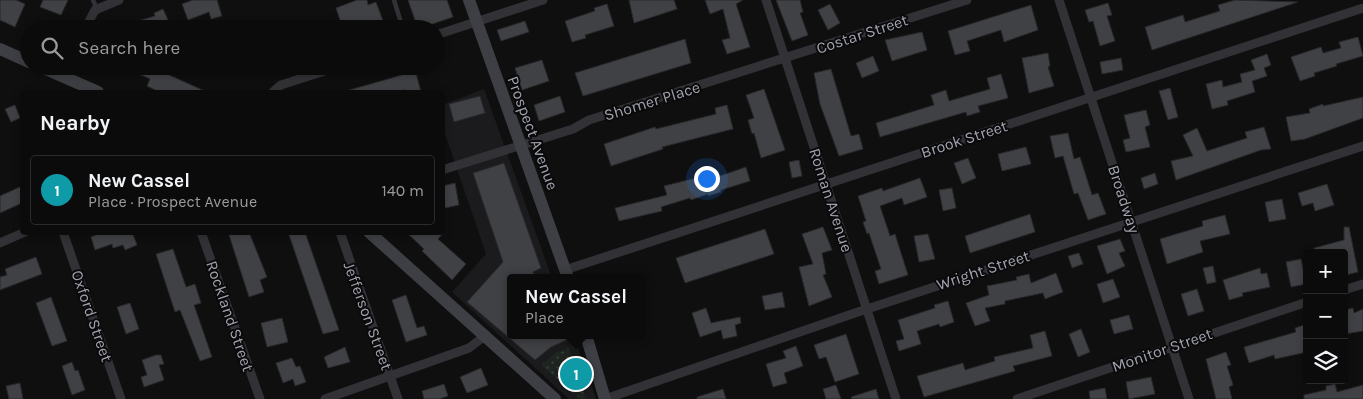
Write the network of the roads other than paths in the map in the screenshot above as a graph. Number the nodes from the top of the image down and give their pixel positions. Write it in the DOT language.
graph roads {
  1 [pos="119,0"];
  2 [pos="394,0"];
  3 [pos="469,0"];
  4 [pos="543,0"];
  5 [pos="766,0"];
  6 [pos="967,0"];
  7 [pos="1059,0"];
  8 [pos="95,4"];
  9 [pos="1363,8"];
  10 [pos="89,20"];
  11 [pos="400,20"];
  12 [pos="476,22"];
  13 [pos="445,32"];
  14 [pos="0,49"];
  15 [pos="20,58"];
  16 [pos="785,59"];
  17 [pos="72,75"];
  18 [pos="312,75"];
  19 [pos="95,90"];
  20 [pos="275,90"];
  21 [pos="1092,98"];
  22 [pos="521,145"];
  23 [pos="1363,146"];
  24 [pos="445,169"];
  25 [pos="826,184"];
  26 [pos="1131,221"];
  27 [pos="20,234"];
  28 [pos="64,235"];
  29 [pos="202,235"];
  30 [pos="341,235"];
  31 [pos="372,235"];
  32 [pos="0,243"];
  33 [pos="567,274"];
  34 [pos="1363,284"];
  35 [pos="1348,289"];
  36 [pos="1303,303"];
  37 [pos="867,309"];
  38 [pos="486,335"];
  39 [pos="587,339"];
  40 [pos="1172,346"];
  41 [pos="390,376"];
  42 [pos="544,395"];
  43 [pos="121,399"];
  44 [pos="260,399"];
  45 [pos="325,399"];
  46 [pos="398,399"];
  47 [pos="555,399"];
  48 [pos="605,399"];
  49 [pos="896,399"];
  50 [pos="1017,399"];
  51 [pos="1189,399"];
  1 -- 8 [label="street"];
  2 -- 11 [label="lane"];
  3 -- 12 [label="main road, Prospect Avenue"];
  4 -- 12 [label="street"];
  5 -- 16 [label="street, Roman Avenue"];
  6 -- 16 [label="street, Costar Street"];
  7 -- 21 [label="street, Broadway"];
  8 -- 10 [label="street"];
  9 -- 21 [label="street, Brook Street"];
  12 -- 13 [label="street"];
  12 -- 22 [label="main road, Prospect Avenue"];
  14 -- 15 [label="main road"];
  16 -- 22 [label="street, Shomer Place"];
  16 -- 25 [label="street, Roman Avenue"];
  17 -- 19 [label="main road"];
  18 -- 20 [label="street"];
  21 -- 25 [label="street, Brook Street"];
  21 -- 26 [label="street, Broadway"];
  22 -- 24 [label="street, Shomer Place"];
  22 -- 33 [label="main road, Prospect Avenue"];
  23 -- 26 [label="street, Wright Street"];
  25 -- 33 [label="street, Brook Street"];
  25 -- 37 [label="street, Roman Avenue"];
  26 -- 37 [label="street, Wright Street"];
  26 -- 40 [label="street, Broadway"];
  27 -- 32 [label="street"];
  28 -- 43 [label="street, Oxford Street"];
  29 -- 44 [label="street, Rockland Street"];
  30 -- 41 [label="street, Jefferson Street"];
  31 -- 38 [label="main road"];
  34 -- 35 [label="street"];
  36 -- 40 [label="street, Monitor Street"];
  37 -- 48 [label="street, Wright Street"];
  37 -- 49 [label="street, Roman Avenue"];
  38 -- 41 [label="street"];
  38 -- 42 [label="main road"];
  39 -- 48 [label="main road"];
  40 -- 50 [label="street, Monitor Street"];
  40 -- 51 [label="street, Broadway"];
  41 -- 45 [label="street"];
  41 -- 46 [label="street, Jefferson Street"];
  42 -- 47 [label="main road"];
}
